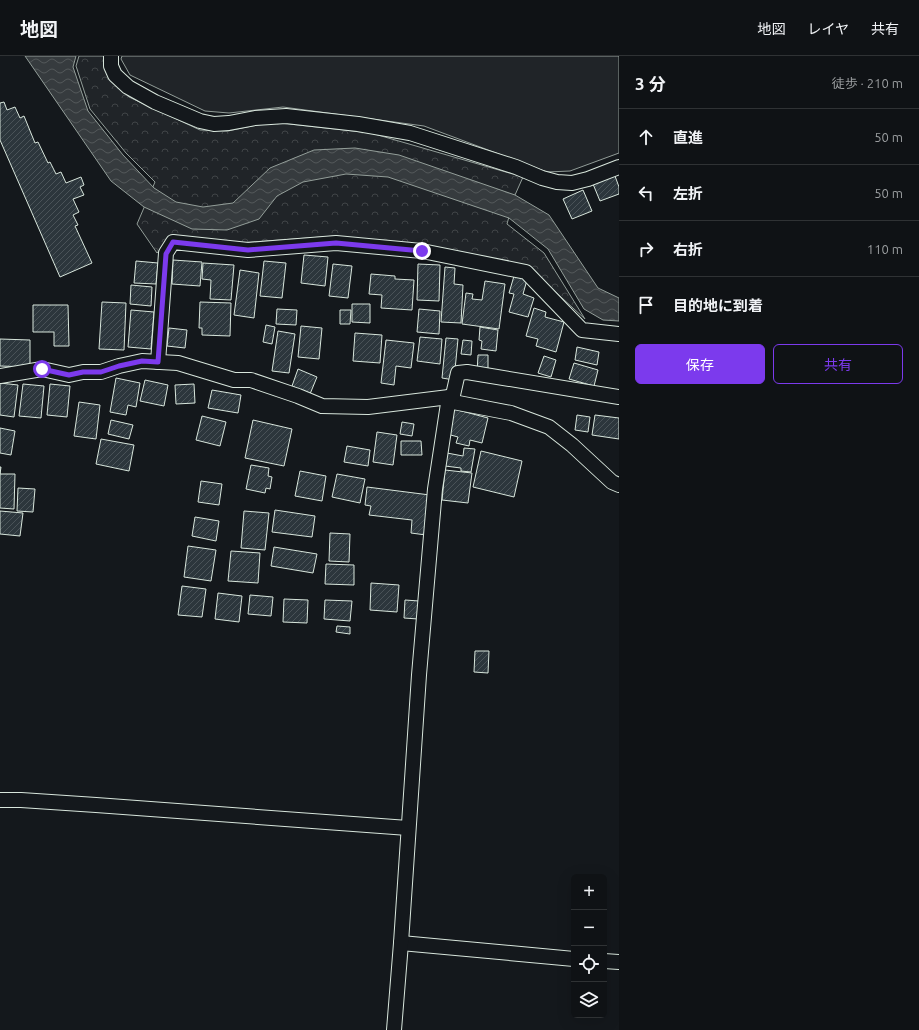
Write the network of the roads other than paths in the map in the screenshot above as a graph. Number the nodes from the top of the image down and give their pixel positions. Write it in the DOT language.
graph roads {
  1 [pos="110,56"];
  2 [pos="619,167"];
  3 [pos="619,334"];
  4 [pos="158,362"];
  5 [pos="0,376"];
  6 [pos="619,397"];
  7 [pos="449,399"];
  8 [pos="619,485"];
  9 [pos="0,800"];
  10 [pos="408,828"];
  11 [pos="401,943"];
  12 [pos="571,958"];
  13 [pos="607,961"];
  14 [pos="619,962"];
  15 [pos="394,1030"];
  1 -- 2 [label="street"];
  3 -- 4 [label="street"];
  4 -- 5 [label="street"];
  4 -- 7 [label="street"];
  6 -- 7 [label="street"];
  7 -- 8 [label="street"];
  7 -- 10 [label="street"];
  9 -- 10 [label="street"];
  10 -- 11 [label="street"];
  11 -- 12 [label="street"];
  11 -- 15 [label="street"];
  13 -- 14 [label="street"];
}
